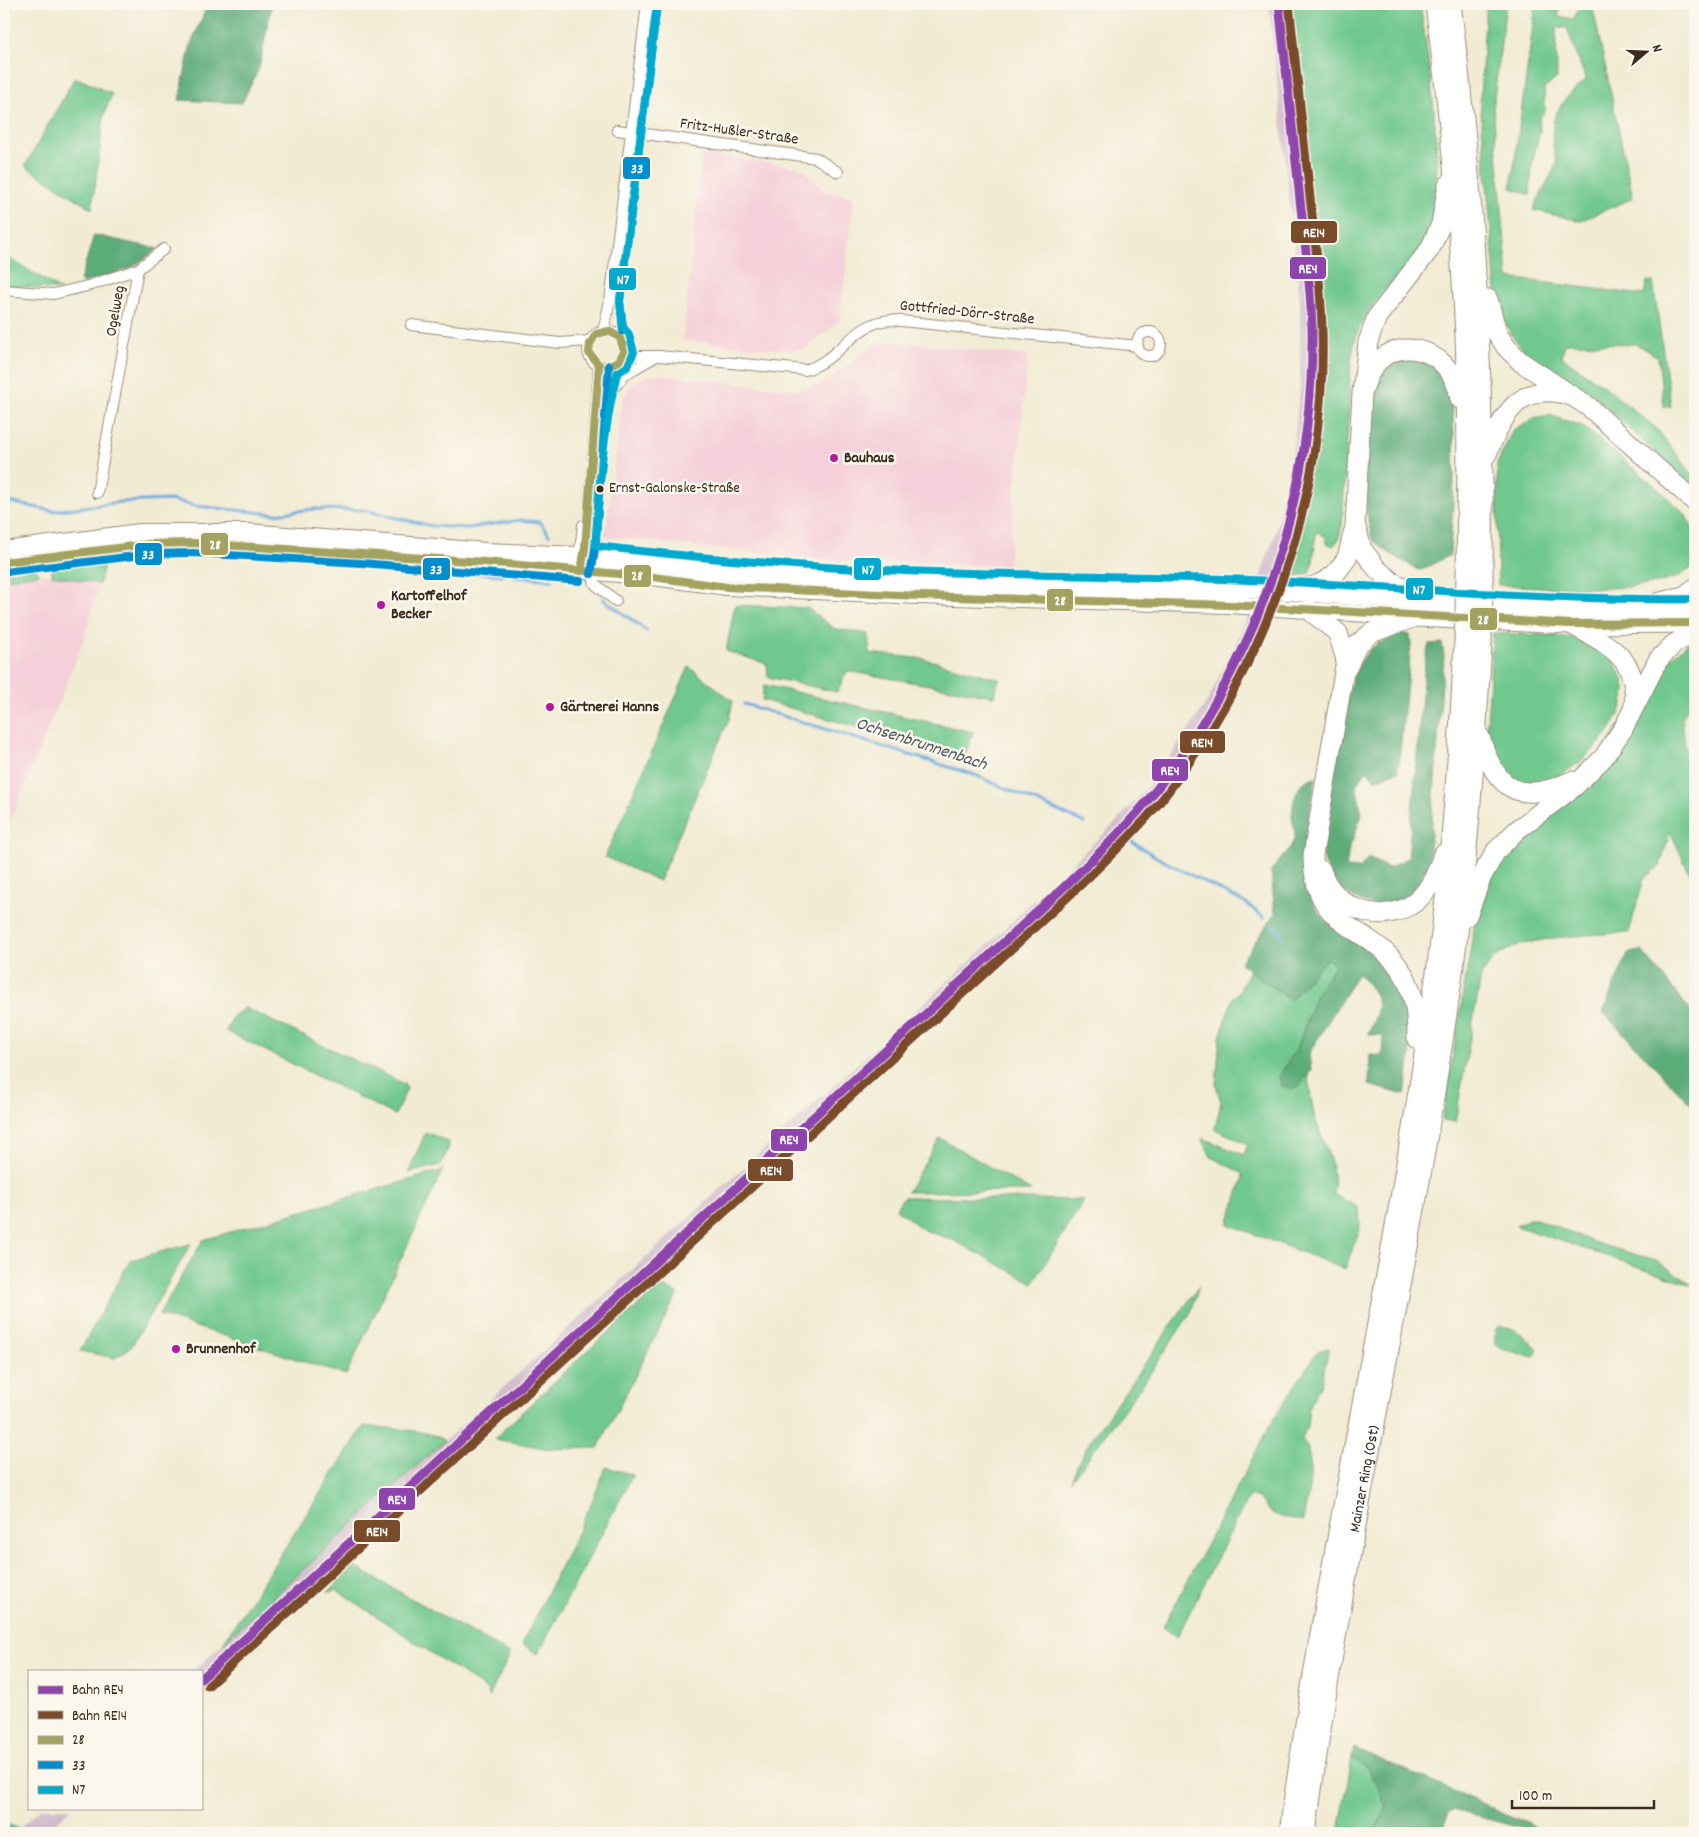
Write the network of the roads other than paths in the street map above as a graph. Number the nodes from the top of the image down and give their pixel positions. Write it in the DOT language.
graph roads {
  1 [pos="647,4"];
  2 [pos="1435,4"];
  3 [pos="1451,4"];
  4 [pos="617,130"];
  5 [pos="632,133"];
  6 [pos="1452,147"];
  7 [pos="838,172"];
  8 [pos="1475,234"];
  9 [pos="164,249"];
  10 [pos="138,270"];
  11 [pos="4,290"];
  12 [pos="411,325"];
  13 [pos="608,332"];
  14 [pos="589,346"];
  15 [pos="1138,346"];
  16 [pos="623,351"];
  17 [pos="659,356"];
  18 [pos="604,366"];
  19 [pos="1362,393"];
  20 [pos="1577,398"];
  21 [pos="598,410"];
  22 [pos="1468,450"];
  23 [pos="1484,462"];
  24 [pos="97,494"];
  25 [pos="1688,496"];
  26 [pos="1695,509"];
  27 [pos="1356,526"];
  28 [pos="4,550"];
  29 [pos="4,562"];
  30 [pos="585,563"];
  31 [pos="1475,579"];
  32 [pos="1695,588"];
  33 [pos="1266,597"];
  34 [pos="616,600"];
  35 [pos="1440,604"];
  36 [pos="1695,609"];
  37 [pos="1309,610"];
  38 [pos="1622,610"];
  39 [pos="1415,617"];
  40 [pos="1695,623"];
  41 [pos="1571,624"];
  42 [pos="1695,632"];
  43 [pos="1473,642"];
  44 [pos="1346,670"];
  45 [pos="1632,714"];
  46 [pos="1477,726"];
  47 [pos="1590,771"];
  48 [pos="1454,804"];
  49 [pos="1316,832"];
  50 [pos="1456,950"];
  51 [pos="1418,1092"];
  52 [pos="1289,1833"];
  53 [pos="1306,1833"];
  1 -- 5 [label="street"];
  2 -- 6 [label="highway"];
  3 -- 8 [label="highway"];
  4 -- 5 [label="street, Fritz-Hußler-Straße"];
  5 -- 7 [label="street, Fritz-Hußler-Straße"];
  5 -- 13 [label="street"];
  6 -- 19 [label="highway"];
  6 -- 22 [label="highway"];
  8 -- 20 [label="highway"];
  8 -- 23 [label="highway"];
  9 -- 10 [label="street"];
  10 -- 11 [label="street, Ogelweg"];
  10 -- 24 [label="street, Ogelweg"];
  12 -- 14 [label="street"];
  13 -- 14 [label="street"];
  13 -- 16 [label="street"];
  14 -- 18 [label="street"];
  15 -- 17 [label="street, Gottfried-Dörr-Straße"];
  16 -- 17 [label="street, Gottfried-Dörr-Straße"];
  16 -- 18 [label="street"];
  17 -- 21 [label="street"];
  18 -- 21 [label="street"];
  19 -- 22 [label="highway"];
  19 -- 27 [label="highway"];
  20 -- 23 [label="highway"];
  20 -- 25 [label="highway"];
  21 -- 30 [label="street"];
  22 -- 31 [label="highway"];
  23 -- 31 [label="highway"];
  25 -- 26 [label="highway"];
  27 -- 33 [label="highway"];
  27 -- 35 [label="highway"];
  28 -- 30 [label="main road"];
  29 -- 30 [label="main road"];
  30 -- 33 [label="main road"];
  30 -- 33 [label="main road"];
  30 -- 34 [label="street"];
  31 -- 43 [label="highway, bridge"];
  32 -- 38 [label="highway"];
  33 -- 35 [label="main road"];
  33 -- 37 [label="main road"];
  35 -- 38 [label="highway"];
  36 -- 38 [label="highway"];
  37 -- 39 [label="main road"];
  37 -- 44 [label="highway"];
  39 -- 41 [label="highway"];
  39 -- 44 [label="highway"];
  40 -- 41 [label="highway"];
  41 -- 45 [label="highway"];
  42 -- 45 [label="highway"];
  43 -- 46 [label="highway"];
  43 -- 48 [label="highway"];
  44 -- 49 [label="highway"];
  45 -- 47 [label="highway"];
  46 -- 47 [label="highway"];
  46 -- 50 [label="highway"];
  47 -- 50 [label="highway"];
  48 -- 49 [label="highway"];
  48 -- 51 [label="highway"];
  49 -- 51 [label="highway"];
  50 -- 53 [label="highway, Mainzer Ring (Ost)"];
  51 -- 52 [label="highway, Mainzer Ring (Ost)"];
}
